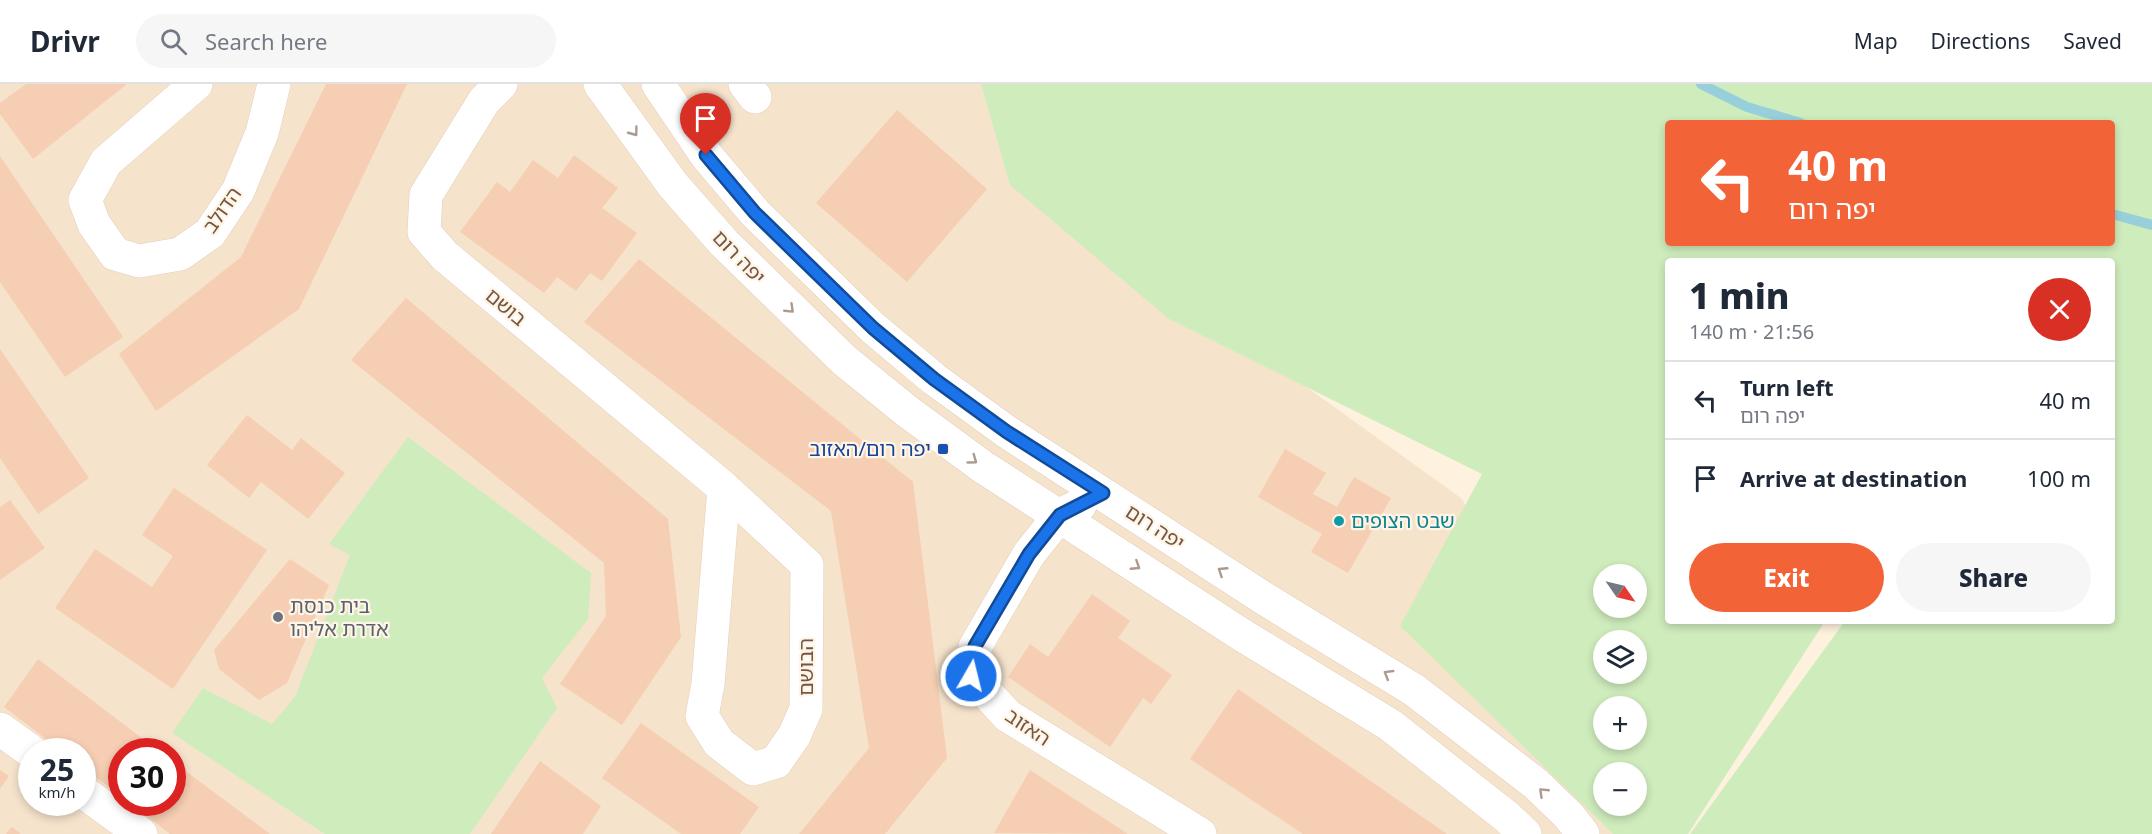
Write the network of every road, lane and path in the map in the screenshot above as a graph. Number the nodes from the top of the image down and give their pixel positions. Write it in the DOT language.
graph roads {
  1 [pos="196,84"];
  2 [pos="274,84"];
  3 [pos="501,84"];
  4 [pos="600,84"];
  5 [pos="658,84"];
  6 [pos="724,488"];
  7 [pos="1103,493"];
  8 [pos="1060,515"];
  9 [pos="0,729"];
  10 [pos="18,742"];
  11 [pos="96,801"];
  12 [pos="141,834"];
  13 [pos="1200,834"];
  14 [pos="1525,834"];
  15 [pos="1583,834"];
  1 -- 2 [label="street, הדולב"];
  3 -- 6 [label="street, בושם"];
  4 -- 8 [label="street, יפה רום, one-way"];
  5 -- 7 [label="street, יפה רום"];
  6 -- 6 [label="street, הבושם"];
  7 -- 8 [label="street, האזוב"];
  15 -- 7 [label="street, יפה רום, one-way"];
  8 -- 13 [label="street, האזוב"];
  8 -- 14 [label="street, יפה רום, one-way"];
  9 -- 10 [label="street"];
  11 -- 12 [label="street"];
}
